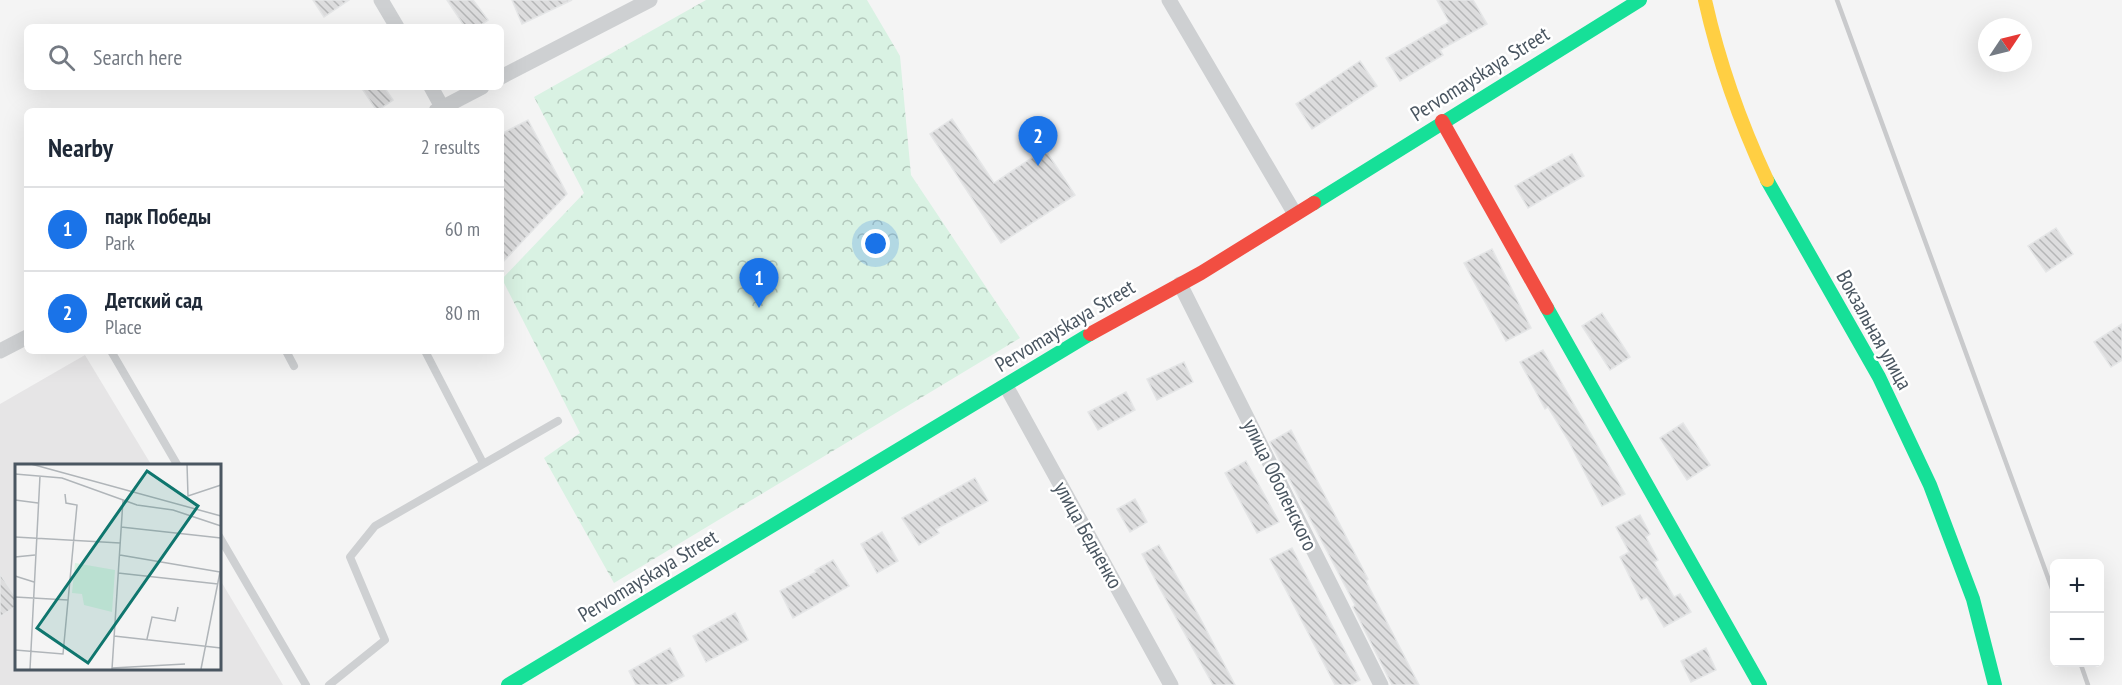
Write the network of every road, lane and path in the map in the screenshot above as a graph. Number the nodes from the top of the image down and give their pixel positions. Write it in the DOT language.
graph roads {
  1 [pos="381,0"];
  2 [pos="650,0"];
  3 [pos="1169,0"];
  4 [pos="1640,0"];
  5 [pos="1705,0"];
  6 [pos="396,24"];
  7 [pos="504,75"];
  8 [pos="432,90"];
  9 [pos="476,90"];
  10 [pos="439,108"];
  11 [pos="441,108"];
  12 [pos="1442,122"];
  13 [pos="1295,214"];
  14 [pos="1180,284"];
  15 [pos="24,339"];
  16 [pos="0,351"];
  17 [pos="113,354"];
  18 [pos="288,354"];
  19 [pos="427,354"];
  20 [pos="294,366"];
  21 [pos="1006,386"];
  22 [pos="558,421"];
  23 [pos="177,464"];
  24 [pos="483,464"];
  25 [pos="220,538"];
  26 [pos="306,685"];
  27 [pos="329,685"];
  28 [pos="508,685"];
  29 [pos="1171,685"];
  30 [pos="1381,685"];
  31 [pos="1760,685"];
  32 [pos="1995,685"];
  1 -- 6 [label="street"];
  2 -- 7 [label="street"];
  3 -- 13 [label="street"];
  4 -- 12 [label="main road, Pervomayskaya Street"];
  5 -- 32 [label="main road, Вокзальная улица"];
  8 -- 10 [label="street"];
  9 -- 11 [label="street"];
  12 -- 13 [label="main road, Pervomayskaya Street"];
  12 -- 31 [label="main road"];
  13 -- 14 [label="main road, Pervomayskaya Street"];
  14 -- 21 [label="main road, Pervomayskaya Street"];
  14 -- 30 [label="street, улица Оболенского"];
  15 -- 16 [label="street"];
  17 -- 23 [label="lane"];
  18 -- 20 [label="lane"];
  19 -- 24 [label="lane"];
  21 -- 28 [label="main road, Pervomayskaya Street"];
  21 -- 29 [label="street, улица Бедненко"];
  22 -- 24 [label="lane"];
  24 -- 27 [label="lane"];
  25 -- 26 [label="lane"];
}
